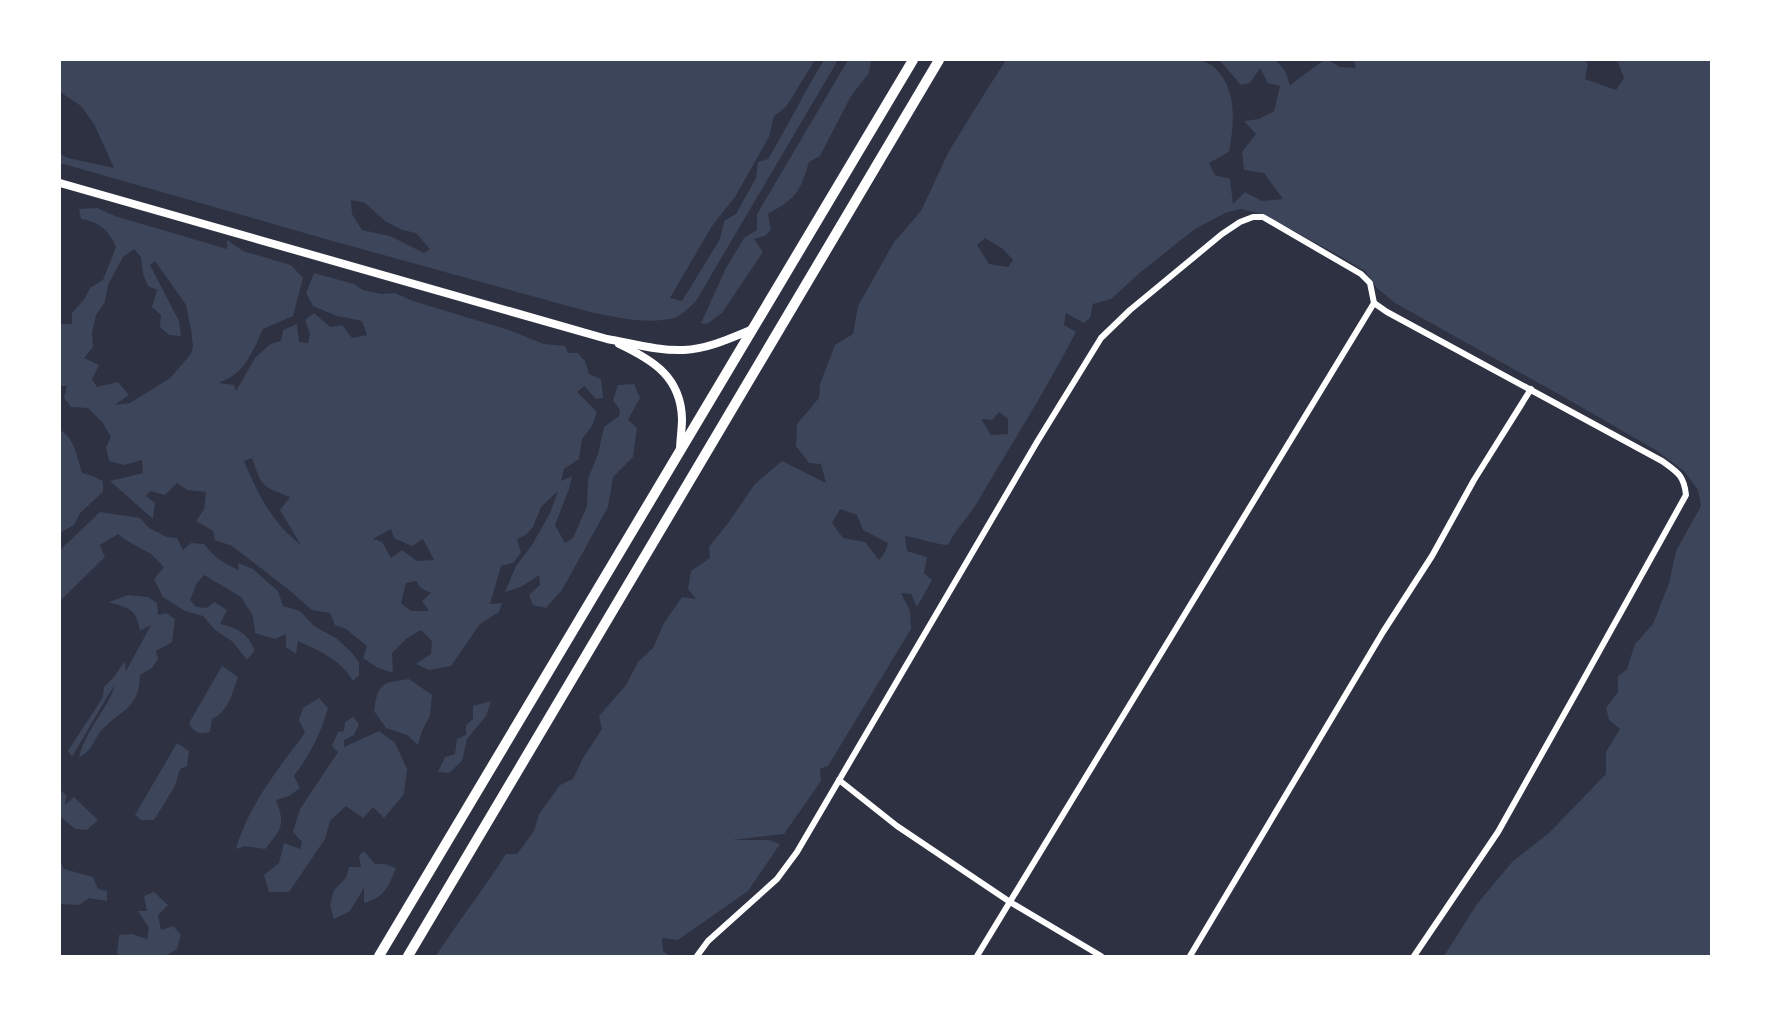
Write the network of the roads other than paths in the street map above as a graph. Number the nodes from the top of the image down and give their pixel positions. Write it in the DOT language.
graph roads {
  1 [pos="913,60"];
  2 [pos="939,60"];
  3 [pos="60,183"];
  4 [pos="1374,303"];
  5 [pos="753,329"];
  6 [pos="607,339"];
  7 [pos="1531,389"];
  8 [pos="680,452"];
  9 [pos="839,780"];
  10 [pos="1010,902"];
  11 [pos="379,957"];
  12 [pos="408,957"];
  13 [pos="697,957"];
  14 [pos="977,957"];
  15 [pos="1101,957"];
  16 [pos="1191,957"];
  17 [pos="1414,957"];
  1 -- 5 [label="main road"];
  2 -- 12 [label="main road"];
  3 -- 6 [label="street"];
  4 -- 7 [label="street"];
  4 -- 9 [label="street"];
  4 -- 10 [label="street"];
  5 -- 6 [label="street"];
  5 -- 8 [label="main road"];
  6 -- 8 [label="street"];
  7 -- 16 [label="street"];
  7 -- 17 [label="street"];
  8 -- 11 [label="main road"];
  9 -- 10 [label="street"];
  9 -- 13 [label="street"];
  10 -- 14 [label="street"];
  10 -- 15 [label="street"];
}
